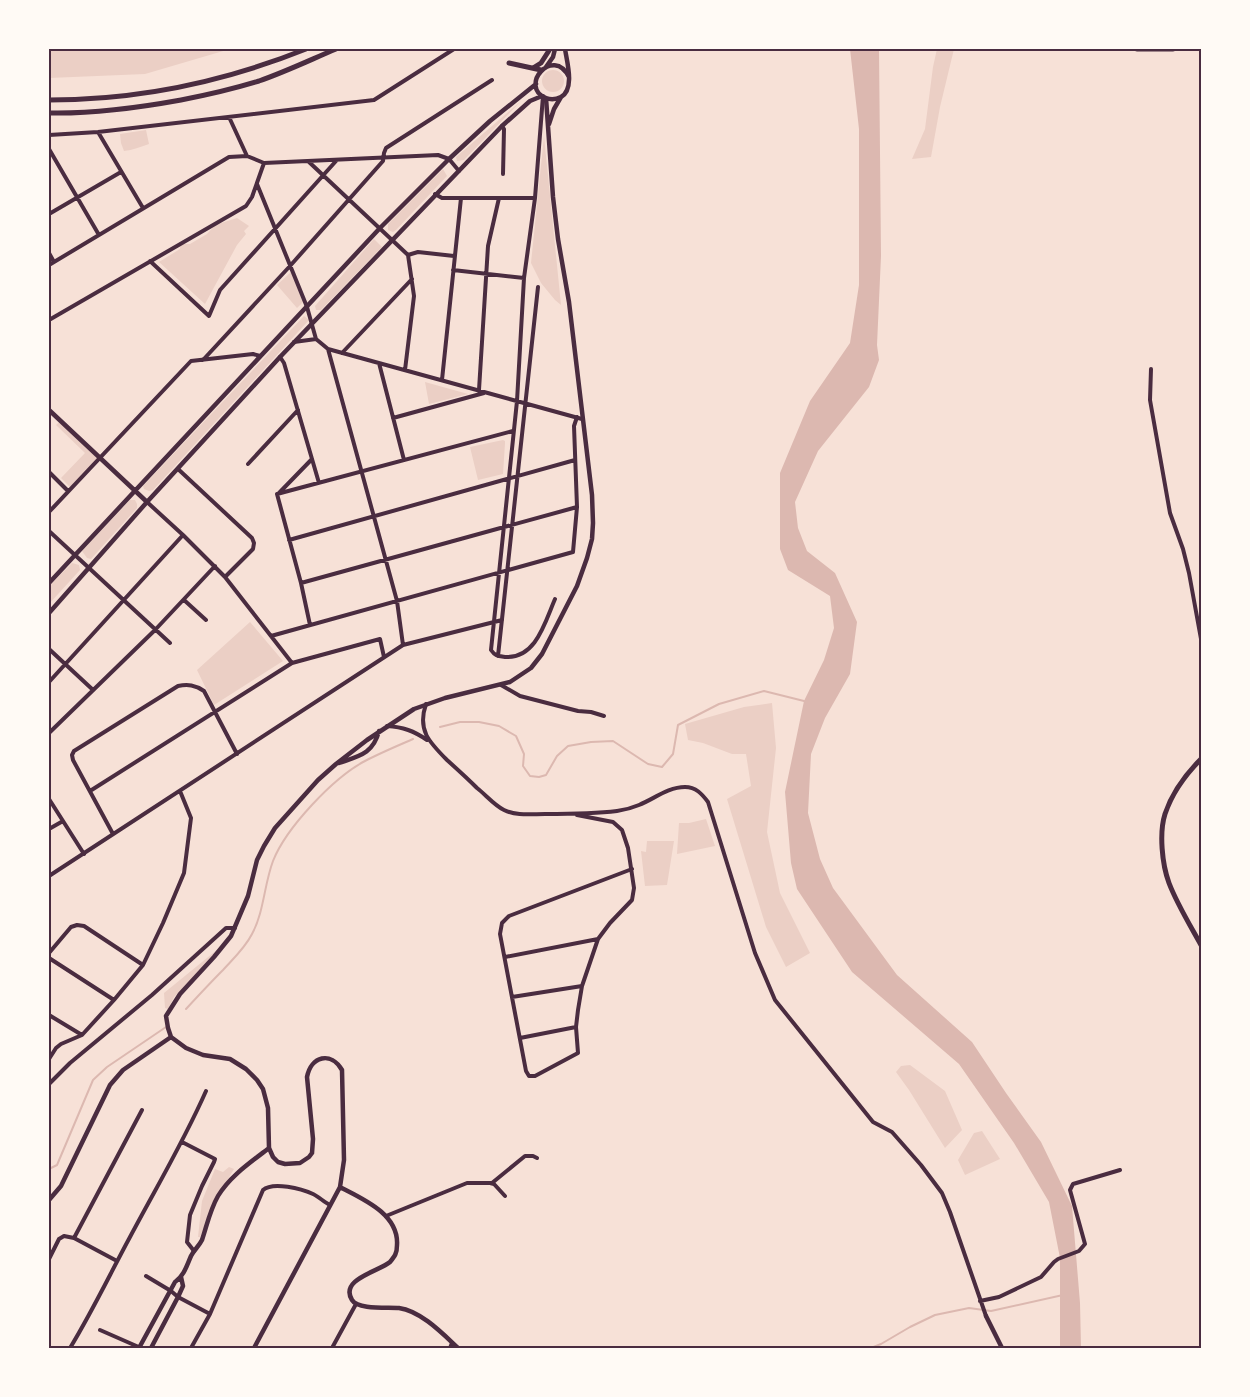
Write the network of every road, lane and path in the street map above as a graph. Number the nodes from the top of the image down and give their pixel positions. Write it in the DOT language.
graph roads {
  1 [pos="306,49"];
  2 [pos="336,49"];
  3 [pos="454,49"];
  4 [pos="550,49"];
  5 [pos="555,49"];
  6 [pos="566,49"];
  7 [pos="1137,49"];
  8 [pos="1173,49"];
  9 [pos="509,63"];
  10 [pos="533,68"];
  11 [pos="544,68"];
  12 [pos="568,77"];
  13 [pos="492,80"];
  14 [pos="536,84"];
  15 [pos="562,96"];
  16 [pos="544,97"];
  17 [pos="49,100"];
  18 [pos="49,113"];
  19 [pos="229,117"];
  20 [pos="502,126"];
  21 [pos="548,128"];
  22 [pos="98,132"];
  23 [pos="49,136"];
  24 [pos="49,149"];
  25 [pos="248,156"];
  26 [pos="384,158"];
  27 [pos="449,159"];
  28 [pos="336,160"];
  29 [pos="308,161"];
  30 [pos="264,163"];
  31 [pos="459,171"];
  32 [pos="121,172"];
  33 [pos="503,174"];
  34 [pos="323,176"];
  35 [pos="257,184"];
  36 [pos="435,194"];
  37 [pos="77,197"];
  38 [pos="460,198"];
  39 [pos="500,198"];
  40 [pos="535,198"];
  41 [pos="349,200"];
  42 [pos="143,208"];
  43 [pos="49,214"];
  44 [pos="380,228"];
  45 [pos="275,229"];
  46 [pos="99,235"];
  47 [pos="392,240"];
  48 [pos="49,253"];
  49 [pos="408,255"];
  50 [pos="454,256"];
  51 [pos="150,261"];
  52 [pos="54,262"];
  53 [pos="49,265"];
  54 [pos="290,266"];
  55 [pos="453,270"];
  56 [pos="486,274"];
  57 [pos="524,278"];
  58 [pos="412,279"];
  59 [pos="538,287"];
  60 [pos="306,307"];
  61 [pos="49,320"];
  62 [pos="311,324"];
  63 [pos="316,339"];
  64 [pos="294,342"];
  65 [pos="328,349"];
  66 [pos="342,353"];
  67 [pos="260,356"];
  68 [pos="280,357"];
  69 [pos="202,360"];
  70 [pos="379,363"];
  71 [pos="1151,369"];
  72 [pos="405,370"];
  73 [pos="442,380"];
  74 [pos="479,390"];
  75 [pos="486,392"];
  76 [pos="517,401"];
  77 [pos="526,403"];
  78 [pos="49,410"];
  79 [pos="298,410"];
  80 [pos="393,418"];
  81 [pos="580,418"];
  82 [pos="513,431"];
  83 [pos="100,458"];
  84 [pos="312,458"];
  85 [pos="404,460"];
  86 [pos="575,460"];
  87 [pos="248,464"];
  88 [pos="178,468"];
  89 [pos="49,472"];
  90 [pos="362,472"];
  91 [pos="518,476"];
  92 [pos="508,479"];
  93 [pos="319,483"];
  94 [pos="68,491"];
  95 [pos="135,491"];
  96 [pos="277,494"];
  97 [pos="148,502"];
  98 [pos="577,507"];
  99 [pos="49,512"];
  100 [pos="374,516"];
  101 [pos="512,525"];
  102 [pos="503,528"];
  103 [pos="49,531"];
  104 [pos="184,535"];
  105 [pos="289,540"];
  106 [pos="74,555"];
  107 [pos="385,560"];
  108 [pos="214,566"];
  109 [pos="89,568"];
  110 [pos="507,570"];
  111 [pos="499,573"];
  112 [pos="225,577"];
  113 [pos="49,583"];
  114 [pos="301,583"];
  115 [pos="555,598"];
  116 [pos="123,600"];
  117 [pos="184,600"];
  118 [pos="397,601"];
  119 [pos="49,613"];
  120 [pos="206,620"];
  121 [pos="502,620"];
  122 [pos="494,622"];
  123 [pos="310,625"];
  124 [pos="156,630"];
  125 [pos="271,636"];
  126 [pos="1201,639"];
  127 [pos="170,643"];
  128 [pos="403,645"];
  129 [pos="49,649"];
  130 [pos="498,656"];
  131 [pos="384,657"];
  132 [pos="292,663"];
  133 [pos="65,664"];
  134 [pos="49,682"];
  135 [pos="501,685"];
  136 [pos="92,689"];
  137 [pos="426,704"];
  138 [pos="215,712"];
  139 [pos="604,716"];
  140 [pos="387,726"];
  141 [pos="379,732"];
  142 [pos="49,733"];
  143 [pos="429,741"];
  144 [pos="237,754"];
  145 [pos="1201,759"];
  146 [pos="336,764"];
  147 [pos="180,790"];
  148 [pos="90,791"];
  149 [pos="49,799"];
  150 [pos="571,814"];
  151 [pos="62,821"];
  152 [pos="49,829"];
  153 [pos="114,834"];
  154 [pos="84,854"];
  155 [pos="632,869"];
  156 [pos="49,876"];
  157 [pos="235,928"];
  158 [pos="598,939"];
  159 [pos="1201,945"];
  160 [pos="49,953"];
  161 [pos="49,958"];
  162 [pos="505,958"];
  163 [pos="143,965"];
  164 [pos="582,986"];
  165 [pos="512,996"];
  166 [pos="114,1000"];
  167 [pos="49,1015"];
  168 [pos="576,1027"];
  169 [pos="82,1035"];
  170 [pos="171,1038"];
  171 [pos="520,1038"];
  172 [pos="49,1059"];
  173 [pos="49,1084"];
  174 [pos="206,1091"];
  175 [pos="142,1110"];
  176 [pos="182,1142"];
  177 [pos="269,1148"];
  178 [pos="537,1158"];
  179 [pos="1120,1170"];
  180 [pos="492,1183"];
  181 [pos="340,1187"];
  182 [pos="505,1196"];
  183 [pos="49,1200"];
  184 [pos="330,1205"];
  185 [pos="386,1216"];
  186 [pos="74,1238"];
  187 [pos="194,1251"];
  188 [pos="49,1259"];
  189 [pos="117,1261"];
  190 [pos="146,1276"];
  191 [pos="182,1278"];
  192 [pos="171,1291"];
  193 [pos="178,1297"];
  194 [pos="980,1301"];
  195 [pos="356,1304"];
  196 [pos="210,1314"];
  197 [pos="986,1316"];
  198 [pos="100,1330"];
  199 [pos="451,1346"];
  200 [pos="70,1348"];
  201 [pos="140,1348"];
  202 [pos="151,1348"];
  203 [pos="191,1348"];
  204 [pos="254,1348"];
  205 [pos="332,1348"];
  206 [pos="458,1348"];
  207 [pos="1002,1348"];
  1 -- 17 [label="main road"];
  2 -- 18 [label="main road"];
  3 -- 19 [label="street"];
  4 -- 10 [label="main road"];
  5 -- 11 [label="street"];
  6 -- 12 [label="street"];
  7 -- 8 [label="main road"];
  9 -- 10 [label="main road"];
  10 -- 11 [label="main road"];
  11 -- 12 [label="street"];
  11 -- 14 [label="street"];
  12 -- 15 [label="street"];
  13 -- 26 [label="street"];
  14 -- 16 [label="street"];
  14 -- 27 [label="street"];
  15 -- 16 [label="street"];
  15 -- 21 [label="street"];
  16 -- 20 [label="street"];
  16 -- 21 [label="street"];
  16 -- 40 [label="street"];
  19 -- 22 [label="street"];
  19 -- 25 [label="street"];
  20 -- 31 [label="street"];
  20 -- 33 [label="street"];
  21 -- 81 [label="street"];
  22 -- 23 [label="street"];
  22 -- 32 [label="street"];
  24 -- 37 [label="street"];
  25 -- 30 [label="street"];
  25 -- 42 [label="street"];
  26 -- 27 [label="street"];
  26 -- 28 [label="street"];
  26 -- 41 [label="street"];
  27 -- 31 [label="street"];
  27 -- 44 [label="street"];
  28 -- 29 [label="street"];
  28 -- 34 [label="street"];
  29 -- 30 [label="street"];
  29 -- 34 [label="street"];
  30 -- 35 [label="street"];
  31 -- 36 [label="street"];
  32 -- 37 [label="street"];
  32 -- 42 [label="street"];
  34 -- 41 [label="street"];
  34 -- 45 [label="street"];
  35 -- 45 [label="street"];
  35 -- 51 [label="street"];
  36 -- 38 [label="street"];
  36 -- 47 [label="street"];
  37 -- 43 [label="street"];
  37 -- 46 [label="street"];
  38 -- 39 [label="street"];
  38 -- 50 [label="street"];
  39 -- 40 [label="street"];
  39 -- 56 [label="street"];
  40 -- 57 [label="street"];
  41 -- 44 [label="street"];
  41 -- 54 [label="street"];
  42 -- 46 [label="street"];
  44 -- 47 [label="street"];
  44 -- 60 [label="street"];
  45 -- 51 [label="street"];
  45 -- 54 [label="street"];
  46 -- 52 [label="street"];
  47 -- 49 [label="street"];
  47 -- 62 [label="street"];
  48 -- 52 [label="street"];
  49 -- 50 [label="street"];
  49 -- 58 [label="street"];
  50 -- 55 [label="street"];
  51 -- 61 [label="street"];
  52 -- 53 [label="street"];
  54 -- 60 [label="street"];
  54 -- 69 [label="street"];
  55 -- 56 [label="street"];
  55 -- 73 [label="street"];
  56 -- 57 [label="street"];
  56 -- 74 [label="street"];
  57 -- 76 [label="street"];
  58 -- 66 [label="street"];
  58 -- 72 [label="street"];
  59 -- 77 [label="street"];
  60 -- 62 [label="street"];
  60 -- 67 [label="street"];
  62 -- 63 [label="street"];
  62 -- 64 [label="street"];
  63 -- 64 [label="street"];
  63 -- 65 [label="street"];
  64 -- 68 [label="street"];
  65 -- 66 [label="street"];
  65 -- 90 [label="street"];
  66 -- 70 [label="street"];
  67 -- 69 [label="street"];
  67 -- 95 [label="street"];
  68 -- 79 [label="street"];
  68 -- 88 [label="street"];
  69 -- 83 [label="street"];
  70 -- 72 [label="street"];
  70 -- 80 [label="street"];
  71 -- 126 [label="street"];
  72 -- 73 [label="street"];
  73 -- 74 [label="street"];
  74 -- 75 [label="street"];
  75 -- 76 [label="street"];
  75 -- 80 [label="street"];
  76 -- 77 [label="street"];
  76 -- 82 [label="street"];
  77 -- 81 [label="street"];
  77 -- 91 [label="street"];
  78 -- 83 [label="street"];
  79 -- 84 [label="street"];
  79 -- 87 [label="street"];
  80 -- 85 [label="street"];
  81 -- 86 [label="street"];
  81 -- 135 [label="street"];
  82 -- 85 [label="street"];
  82 -- 92 [label="street"];
  83 -- 94 [label="street"];
  83 -- 95 [label="street"];
  84 -- 93 [label="street"];
  84 -- 96 [label="street"];
  85 -- 90 [label="street"];
  86 -- 91 [label="street"];
  86 -- 98 [label="street"];
  88 -- 97 [label="street"];
  88 -- 112 [label="street"];
  89 -- 94 [label="street"];
  90 -- 93 [label="street"];
  90 -- 100 [label="street"];
  91 -- 92 [label="street"];
  91 -- 101 [label="street"];
  92 -- 100 [label="street"];
  92 -- 102 [label="street"];
  93 -- 96 [label="street"];
  94 -- 99 [label="street"];
  95 -- 97 [label="street"];
  95 -- 106 [label="street"];
  96 -- 105 [label="street"];
  97 -- 104 [label="street"];
  97 -- 109 [label="street"];
  98 -- 101 [label="street"];
  98 -- 110 [label="street"];
  100 -- 105 [label="street"];
  100 -- 107 [label="street"];
  101 -- 102 [label="street"];
  101 -- 110 [label="street"];
  102 -- 107 [label="street"];
  102 -- 111 [label="street"];
  103 -- 106 [label="street"];
  104 -- 108 [label="street"];
  104 -- 116 [label="street"];
  105 -- 114 [label="street"];
  106 -- 109 [label="street"];
  106 -- 113 [label="street"];
  107 -- 114 [label="street"];
  107 -- 118 [label="street"];
  108 -- 112 [label="street"];
  108 -- 117 [label="street"];
  109 -- 116 [label="street"];
  109 -- 119 [label="street"];
  110 -- 111 [label="street"];
  110 -- 121 [label="street"];
  111 -- 118 [label="street"];
  111 -- 122 [label="street"];
  112 -- 125 [label="street"];
  114 -- 123 [label="street"];
  115 -- 130 [label="street"];
  116 -- 124 [label="street"];
  116 -- 133 [label="street"];
  117 -- 120 [label="street"];
  117 -- 124 [label="street"];
  118 -- 123 [label="street"];
  118 -- 128 [label="street"];
  121 -- 122 [label="street"];
  121 -- 130 [label="street"];
  122 -- 128 [label="street"];
  122 -- 130 [label="street"];
  123 -- 125 [label="street"];
  124 -- 127 [label="street"];
  124 -- 136 [label="street"];
  125 -- 132 [label="street"];
  128 -- 131 [label="street"];
  129 -- 133 [label="street"];
  131 -- 132 [label="street"];
  131 -- 144 [label="street"];
  132 -- 138 [label="street"];
  133 -- 134 [label="street"];
  133 -- 136 [label="street"];
  135 -- 137 [label="street"];
  135 -- 139 [label="street"];
  136 -- 142 [label="street"];
  137 -- 140 [label="street"];
  137 -- 143 [label="street"];
  138 -- 144 [label="street"];
  138 -- 148 [label="street"];
  138 -- 148 [label="street"];
  140 -- 141 [label="street"];
  140 -- 143 [label="street"];
  141 -- 146 [label="street"];
  141 -- 146 [label="street"];
  143 -- 150 [label="street"];
  144 -- 147 [label="street"];
  145 -- 159 [label="main road"];
  146 -- 157 [label="street"];
  147 -- 153 [label="street"];
  147 -- 163 [label="street"];
  148 -- 153 [label="street"];
  149 -- 151 [label="street"];
  150 -- 155 [label="street"];
  150 -- 194 [label="street"];
  151 -- 152 [label="street"];
  151 -- 154 [label="street"];
  153 -- 154 [label="street"];
  154 -- 156 [label="street"];
  155 -- 158 [label="street"];
  155 -- 162 [label="street"];
  157 -- 170 [label="street"];
  157 -- 173 [label="street"];
  158 -- 162 [label="street"];
  158 -- 164 [label="street"];
  160 -- 163 [label="street"];
  161 -- 166 [label="street"];
  162 -- 165 [label="street"];
  163 -- 166 [label="street"];
  164 -- 165 [label="street"];
  164 -- 168 [label="street"];
  165 -- 171 [label="street"];
  166 -- 169 [label="street"];
  167 -- 169 [label="street"];
  168 -- 171 [label="street"];
  168 -- 171 [label="street"];
  169 -- 172 [label="street"];
  170 -- 177 [label="street"];
  170 -- 183 [label="street"];
  174 -- 176 [label="street"];
  175 -- 186 [label="street"];
  176 -- 187 [label="street"];
  176 -- 189 [label="street"];
  177 -- 181 [label="street"];
  177 -- 187 [label="street"];
  178 -- 180 [label="street"];
  179 -- 194 [label="street"];
  180 -- 182 [label="street"];
  180 -- 185 [label="street"];
  181 -- 184 [label="street"];
  181 -- 185 [label="street"];
  184 -- 196 [label="street"];
  184 -- 204 [label="street"];
  185 -- 195 [label="street"];
  186 -- 188 [label="street"];
  186 -- 189 [label="street"];
  187 -- 191 [label="street"];
  189 -- 200 [label="street"];
  190 -- 192 [label="street"];
  191 -- 192 [label="street"];
  191 -- 193 [label="street"];
  192 -- 193 [label="street"];
  192 -- 201 [label="street"];
  193 -- 196 [label="street"];
  193 -- 202 [label="street"];
  194 -- 197 [label="street"];
  195 -- 199 [label="street"];
  195 -- 205 [label="street"];
  196 -- 203 [label="street"];
  197 -- 207 [label="street"];
  198 -- 201 [label="street"];
  199 -- 206 [label="street"];
}
